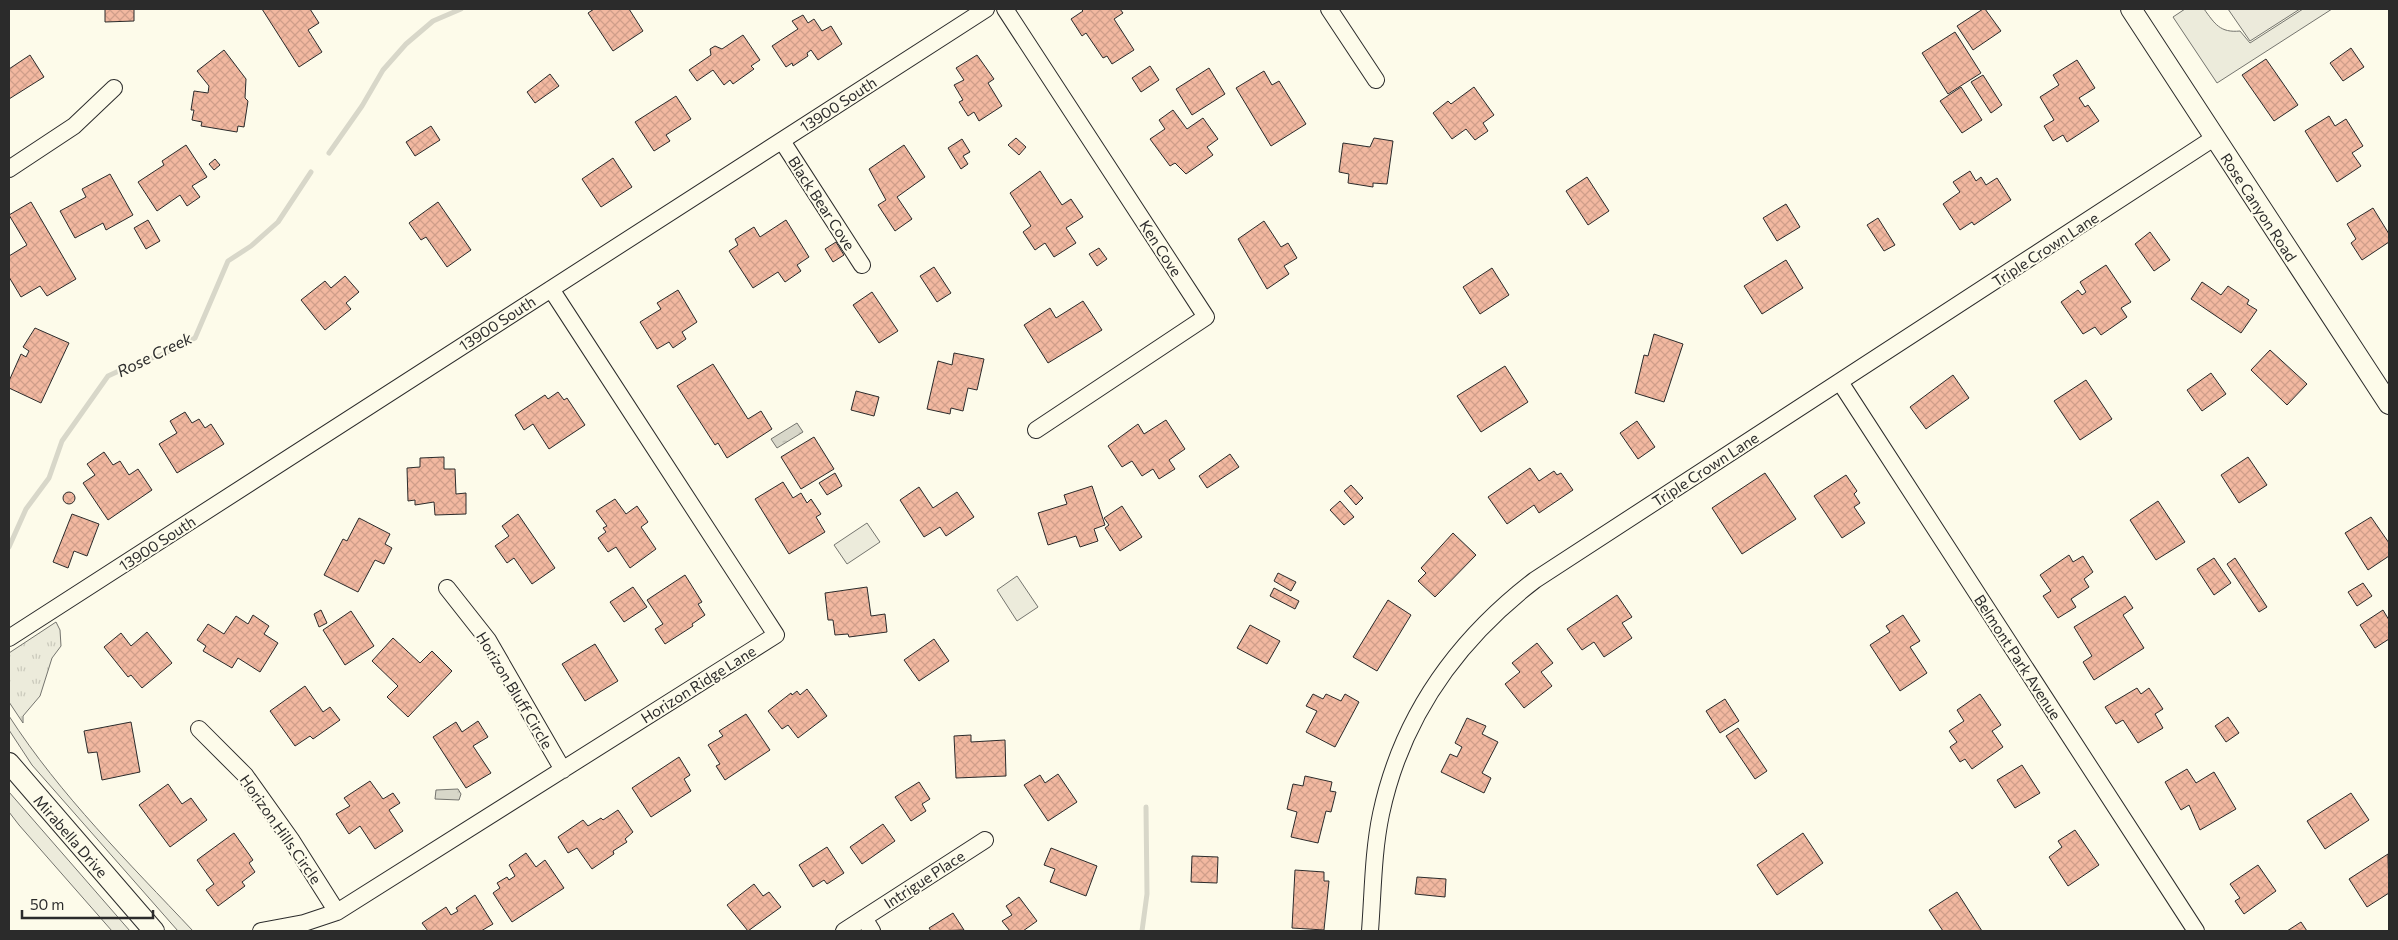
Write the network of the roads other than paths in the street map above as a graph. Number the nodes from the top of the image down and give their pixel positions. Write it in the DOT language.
graph roads {
  1 [pos="986,9"];
  2 [pos="1005,9"];
  3 [pos="1330,9"];
  4 [pos="2131,9"];
  5 [pos="1376,80"];
  6 [pos="114,88"];
  7 [pos="2214,138"];
  8 [pos="782,141"];
  9 [pos="9,169"];
  10 [pos="862,265"];
  11 [pos="550,289"];
  12 [pos="1840,382"];
  13 [pos="2389,404"];
  14 [pos="1036,430"];
  15 [pos="447,588"];
  16 [pos="9,638"];
  17 [pos="199,729"];
  18 [pos="9,762"];
  19 [pos="563,770"];
  20 [pos="985,840"];
  21 [pos="337,912"];
  22 [pos="868,925"];
  23 [pos="154,931"];
  24 [pos="261,931"];
  25 [pos="844,931"];
  26 [pos="1370,931"];
  27 [pos="2196,931"];
  1 -- 8 [label="street, 13900 South"];
  2 -- 14 [label="street, Ken Cove"];
  3 -- 5 [label="street"];
  4 -- 7 [label="street, Rose Canyon Road"];
  6 -- 9 [label="street"];
  7 -- 12 [label="street, Triple Crown Lane"];
  7 -- 13 [label="street, Rose Canyon Road"];
  8 -- 10 [label="street, Black Bear Cove"];
  8 -- 11 [label="street, 13900 South"];
  11 -- 16 [label="street, 13900 South"];
  11 -- 19 [label="street, Horizon Ridge Lane"];
  12 -- 26 [label="street, Triple Crown Lane"];
  12 -- 27 [label="street, Belmont Park Avenue"];
  15 -- 19 [label="street, Horizon Bluff Circle"];
  17 -- 21 [label="street, Horizon Hills Circle"];
  18 -- 23 [label="street, Mirabella Drive"];
  19 -- 21 [label="street, Horizon Ridge Lane"];
  20 -- 22 [label="street, Intrigue Place"];
  21 -- 24 [label="street, Horizon Ridge Lane"];
  22 -- 25 [label="street, Intrigue Place"];
}
